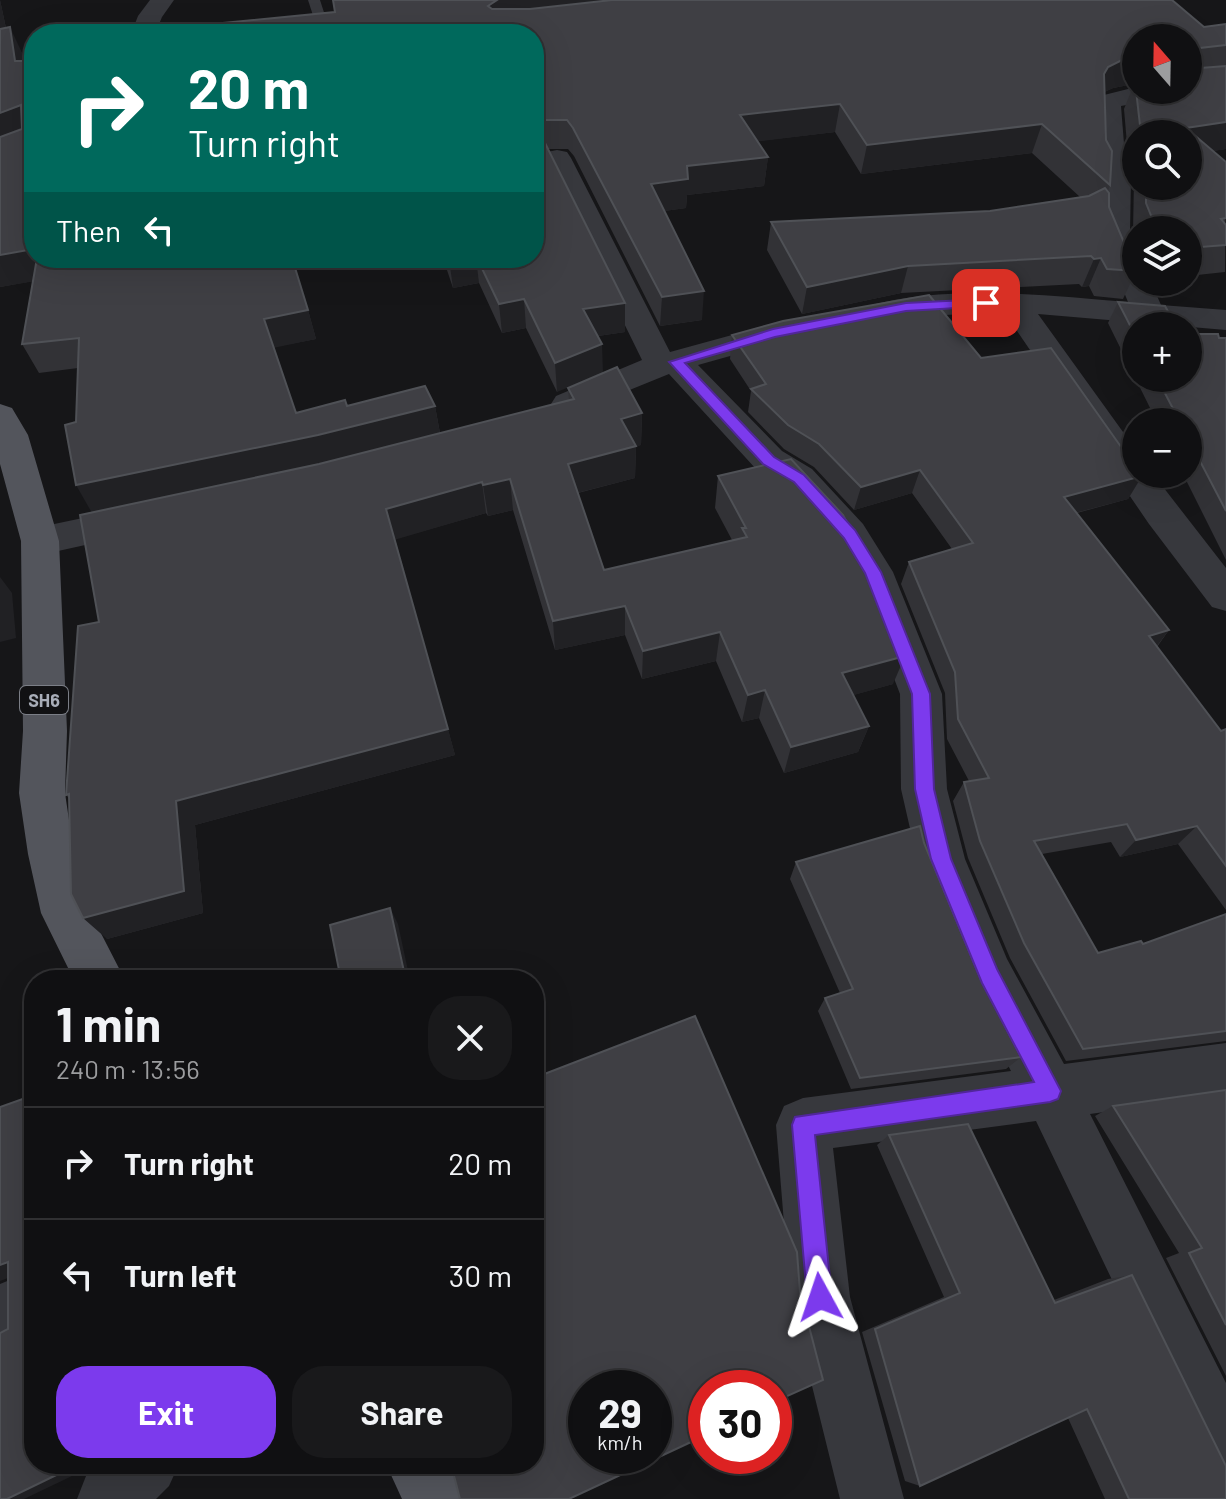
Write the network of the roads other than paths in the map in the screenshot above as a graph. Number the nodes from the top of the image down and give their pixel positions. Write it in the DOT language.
graph roads {
  1 [pos="162,0"];
  2 [pos="314,0"];
  3 [pos="147,24"];
  4 [pos="322,24"];
  5 [pos="1122,97"];
  6 [pos="557,158"];
  7 [pos="1013,302"];
  8 [pos="1122,312"];
  9 [pos="1148,312"];
  10 [pos="1202,322"];
  11 [pos="1222,325"];
  12 [pos="669,363"];
  13 [pos="0,416"];
  14 [pos="538,416"];
  15 [pos="176,512"];
  16 [pos="40,541"];
  17 [pos="1226,596"];
  18 [pos="95,970"];
  19 [pos="1226,1069"];
  20 [pos="1050,1091"];
  21 [pos="24,1304"];
  22 [pos="0,1314"];
  23 [pos="1226,1450"];
  24 [pos="136,1474"];
  25 [pos="424,1474"];
  26 [pos="109,1499"];
  27 [pos="438,1499"];
  28 [pos="872,1499"];
  1 -- 3 [label="street"];
  2 -- 4 [label="lane"];
  5 -- 9 [label="street"];
  6 -- 12 [label="street"];
  7 -- 8 [label="street"];
  7 -- 12 [label="street"];
  7 -- 17 [label="street"];
  10 -- 11 [label="street"];
  12 -- 14 [label="street"];
  12 -- 20 [label="street"];
  13 -- 16 [label="main road, SH6"];
  15 -- 16 [label="street"];
  16 -- 18 [label="main road, SH6"];
  19 -- 20 [label="street"];
  20 -- 23 [label="street"];
  20 -- 28 [label="street"];
  21 -- 22 [label="street"];
  24 -- 26 [label="street"];
  25 -- 27 [label="main road"];
}
